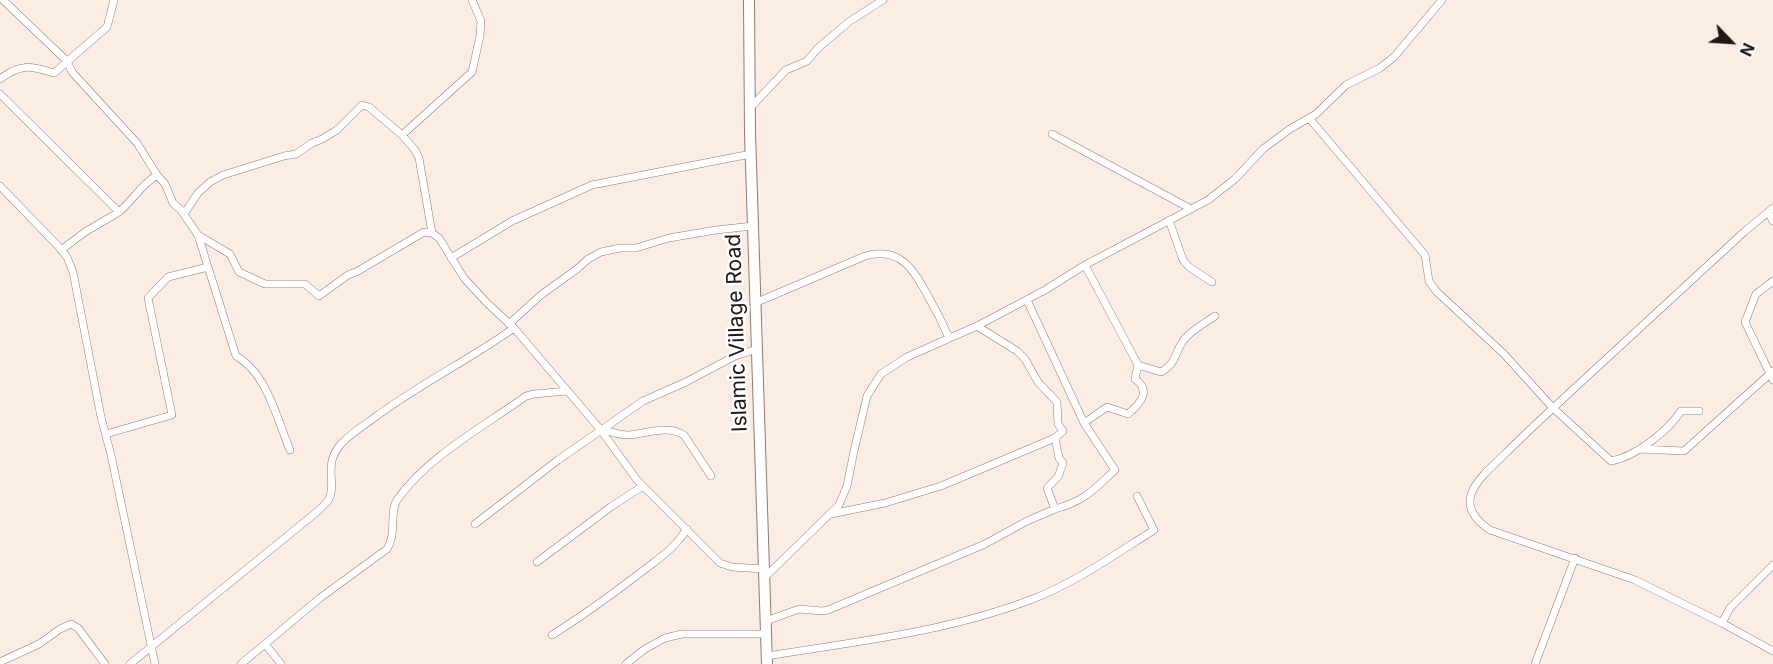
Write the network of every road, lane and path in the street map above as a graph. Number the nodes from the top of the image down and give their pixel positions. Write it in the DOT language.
graph roads {
  1 [pos="3,0"];
  2 [pos="114,0"];
  3 [pos="472,0"];
  4 [pos="749,0"];
  5 [pos="883,0"];
  6 [pos="1442,0"];
  7 [pos="67,61"];
  8 [pos="0,79"];
  9 [pos="0,94"];
  10 [pos="750,108"];
  11 [pos="1309,118"];
  12 [pos="1052,134"];
  13 [pos="402,135"];
  14 [pos="751,154"];
  15 [pos="156,175"];
  16 [pos="0,186"];
  17 [pos="1191,208"];
  18 [pos="1770,210"];
  19 [pos="119,212"];
  20 [pos="184,214"];
  21 [pos="1169,220"];
  22 [pos="1773,221"];
  23 [pos="753,226"];
  24 [pos="432,233"];
  25 [pos="198,235"];
  26 [pos="61,250"];
  27 [pos="451,258"];
  28 [pos="1085,265"];
  29 [pos="208,267"];
  30 [pos="1773,280"];
  31 [pos="1212,282"];
  32 [pos="1027,300"];
  33 [pos="755,303"];
  34 [pos="1215,316"];
  35 [pos="511,326"];
  36 [pos="977,326"];
  37 [pos="949,338"];
  38 [pos="757,349"];
  39 [pos="1138,365"];
  40 [pos="1772,375"];
  41 [pos="567,391"];
  42 [pos="1553,408"];
  43 [pos="1699,411"];
  44 [pos="1084,423"];
  45 [pos="600,429"];
  46 [pos="106,434"];
  47 [pos="1055,438"];
  48 [pos="1640,449"];
  49 [pos="290,450"];
  50 [pos="711,476"];
  51 [pos="642,486"];
  52 [pos="1137,496"];
  53 [pos="1055,509"];
  54 [pos="831,514"];
  55 [pos="475,524"];
  56 [pos="687,529"];
  57 [pos="1575,558"];
  58 [pos="537,562"];
  59 [pos="1773,565"];
  60 [pos="764,573"];
  61 [pos="766,621"];
  62 [pos="1722,623"];
  63 [pos="766,634"];
  64 [pos="552,635"];
  65 [pos="265,644"];
  66 [pos="151,646"];
  67 [pos="1773,651"];
  68 [pos="766,660"];
  69 [pos="0,662"];
  70 [pos="105,664"];
  71 [pos="130,664"];
  72 [pos="155,664"];
  73 [pos="241,664"];
  74 [pos="281,664"];
  75 [pos="626,664"];
  76 [pos="1535,664"];
  1 -- 7 [label="street"];
  2 -- 7 [label="street"];
  3 -- 13 [label="street"];
  4 -- 10 [label="street, Islamic Village Road"];
  5 -- 10 [label="street"];
  6 -- 11 [label="street"];
  7 -- 8 [label="street"];
  7 -- 15 [label="street"];
  9 -- 19 [label="street"];
  10 -- 14 [label="street, Islamic Village Road"];
  11 -- 17 [label="street"];
  11 -- 42 [label="street"];
  12 -- 17 [label="street"];
  13 -- 20 [label="street"];
  13 -- 24 [label="street"];
  14 -- 23 [label="street, Islamic Village Road"];
  14 -- 27 [label="street"];
  15 -- 19 [label="street"];
  15 -- 20 [label="street"];
  16 -- 26 [label="street"];
  17 -- 21 [label="street"];
  18 -- 22 [label="street"];
  18 -- 42 [label="street"];
  19 -- 26 [label="street"];
  20 -- 25 [label="street"];
  21 -- 28 [label="street"];
  21 -- 31 [label="street"];
  23 -- 33 [label="street, Islamic Village Road"];
  23 -- 35 [label="street"];
  24 -- 25 [label="street"];
  24 -- 27 [label="street"];
  25 -- 29 [label="street"];
  26 -- 46 [label="street"];
  27 -- 35 [label="street"];
  28 -- 32 [label="street"];
  28 -- 39 [label="street"];
  29 -- 46 [label="street"];
  29 -- 49 [label="street"];
  30 -- 40 [label="street"];
  32 -- 36 [label="street"];
  32 -- 44 [label="street"];
  33 -- 37 [label="street"];
  33 -- 38 [label="street, Islamic Village Road"];
  34 -- 39 [label="street"];
  35 -- 41 [label="street"];
  35 -- 66 [label="street"];
  36 -- 37 [label="street"];
  36 -- 47 [label="street"];
  37 -- 54 [label="street"];
  38 -- 45 [label="street"];
  38 -- 60 [label="street, Islamic Village Road"];
  39 -- 44 [label="street"];
  40 -- 48 [label="street"];
  41 -- 45 [label="street"];
  41 -- 65 [label="street"];
  42 -- 48 [label="street"];
  42 -- 57 [label="street"];
  43 -- 48 [label="street"];
  44 -- 53 [label="street"];
  45 -- 50 [label="street"];
  45 -- 51 [label="street"];
  45 -- 55 [label="street"];
  46 -- 66 [label="street"];
  47 -- 53 [label="street"];
  47 -- 54 [label="street"];
  51 -- 56 [label="street"];
  51 -- 58 [label="street"];
  52 -- 68 [label="street"];
  53 -- 61 [label="street"];
  54 -- 60 [label="street"];
  56 -- 60 [label="street"];
  56 -- 64 [label="street"];
  57 -- 62 [label="street"];
  57 -- 76 [label="street"];
  59 -- 62 [label="street"];
  60 -- 61 [label="street, Islamic Village Road"];
  61 -- 63 [label="street, Islamic Village Road"];
  62 -- 67 [label="street"];
  63 -- 68 [label="street, Islamic Village Road"];
  63 -- 75 [label="street"];
  65 -- 73 [label="street"];
  65 -- 74 [label="street"];
  66 -- 71 [label="street"];
  66 -- 72 [label="street"];
  69 -- 70 [label="street"];
}
